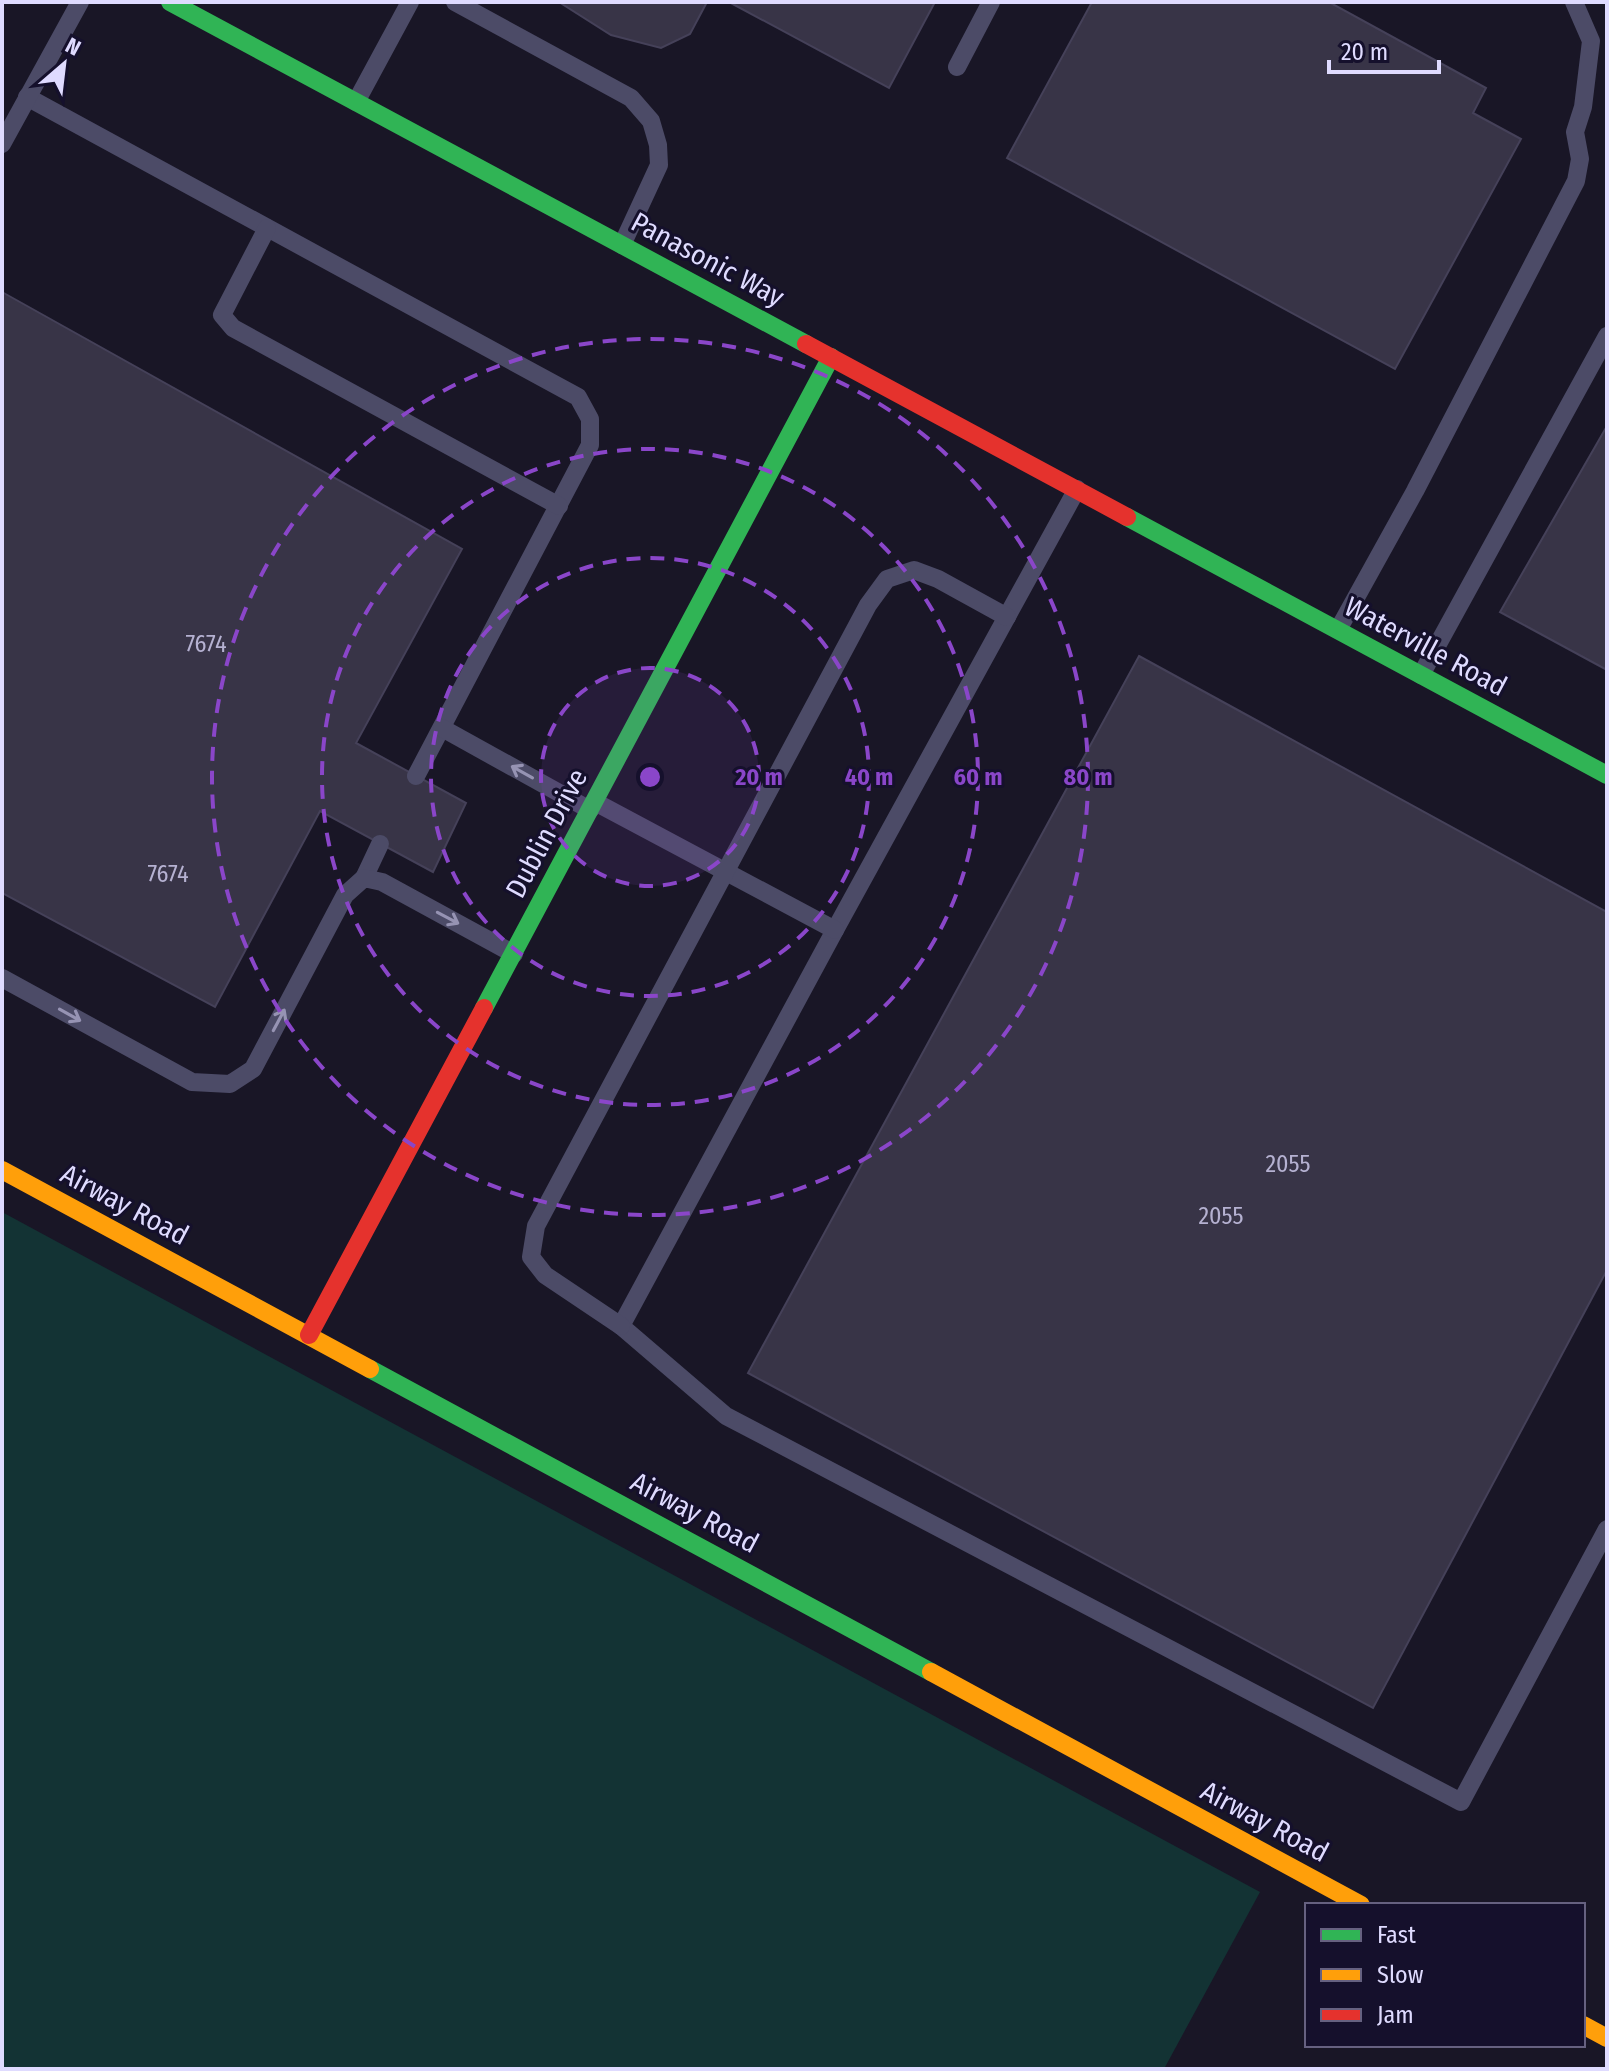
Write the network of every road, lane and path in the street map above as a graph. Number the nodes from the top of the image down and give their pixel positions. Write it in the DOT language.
graph roads {
  1 [pos="80,2"];
  2 [pos="170,2"];
  3 [pos="410,2"];
  4 [pos="455,2"];
  5 [pos="991,2"];
  6 [pos="1574,2"];
  7 [pos="957,67"];
  8 [pos="27,97"];
  9 [pos="356,102"];
  10 [pos="2,144"];
  11 [pos="267,228"];
  12 [pos="622,245"];
  13 [pos="1607,336"];
  14 [pos="831,357"];
  15 [pos="1077,489"];
  16 [pos="559,506"];
  17 [pos="1219,566"];
  18 [pos="1007,617"];
  19 [pos="1338,630"];
  20 [pos="1421,675"];
  21 [pos="442,728"];
  22 [pos="1607,775"];
  23 [pos="416,776"];
  24 [pos="592,806"];
  25 [pos="380,844"];
  26 [pos="726,872"];
  27 [pos="364,878"];
  28 [pos="835,930"];
  29 [pos="514,954"];
  30 [pos="2,978"];
  31 [pos="2,1170"];
  32 [pos="621,1326"];
  33 [pos="309,1335"];
  34 [pos="1607,1529"];
  35 [pos="1357,1903"];
  36 [pos="1585,2026"];
  37 [pos="1607,2038"];
  1 -- 8 [label="lane"];
  2 -- 9 [label="street, Panasonic Way"];
  3 -- 9 [label="lane"];
  4 -- 12 [label="lane"];
  5 -- 7 [label="lane"];
  6 -- 19 [label="lane"];
  8 -- 10 [label="lane"];
  8 -- 11 [label="lane"];
  9 -- 12 [label="street, Panasonic Way"];
  11 -- 16 [label="lane"];
  11 -- 16 [label="lane"];
  12 -- 14 [label="street, Panasonic Way"];
  13 -- 20 [label="lane"];
  14 -- 15 [label="street, Panasonic Way"];
  14 -- 24 [label="street, Dublin Drive"];
  15 -- 17 [label="street, Panasonic Way"];
  15 -- 18 [label="lane"];
  16 -- 21 [label="lane"];
  17 -- 19 [label="street, Waterville Road"];
  18 -- 26 [label="lane"];
  18 -- 28 [label="lane"];
  19 -- 20 [label="street, Waterville Road"];
  20 -- 22 [label="street, Waterville Road"];
  21 -- 23 [label="lane"];
  24 -- 21 [label="lane, one-way"];
  24 -- 26 [label="lane"];
  24 -- 29 [label="street, Dublin Drive"];
  25 -- 27 [label="lane"];
  26 -- 28 [label="lane"];
  26 -- 32 [label="lane"];
  27 -- 29 [label="lane, one-way"];
  30 -- 27 [label="lane, one-way"];
  28 -- 32 [label="lane"];
  29 -- 33 [label="street, Dublin Drive"];
  31 -- 33 [label="street, Airway Road"];
  32 -- 34 [label="lane"];
  33 -- 35 [label="street, Airway Road"];
  36 -- 37 [label="street"];
}
